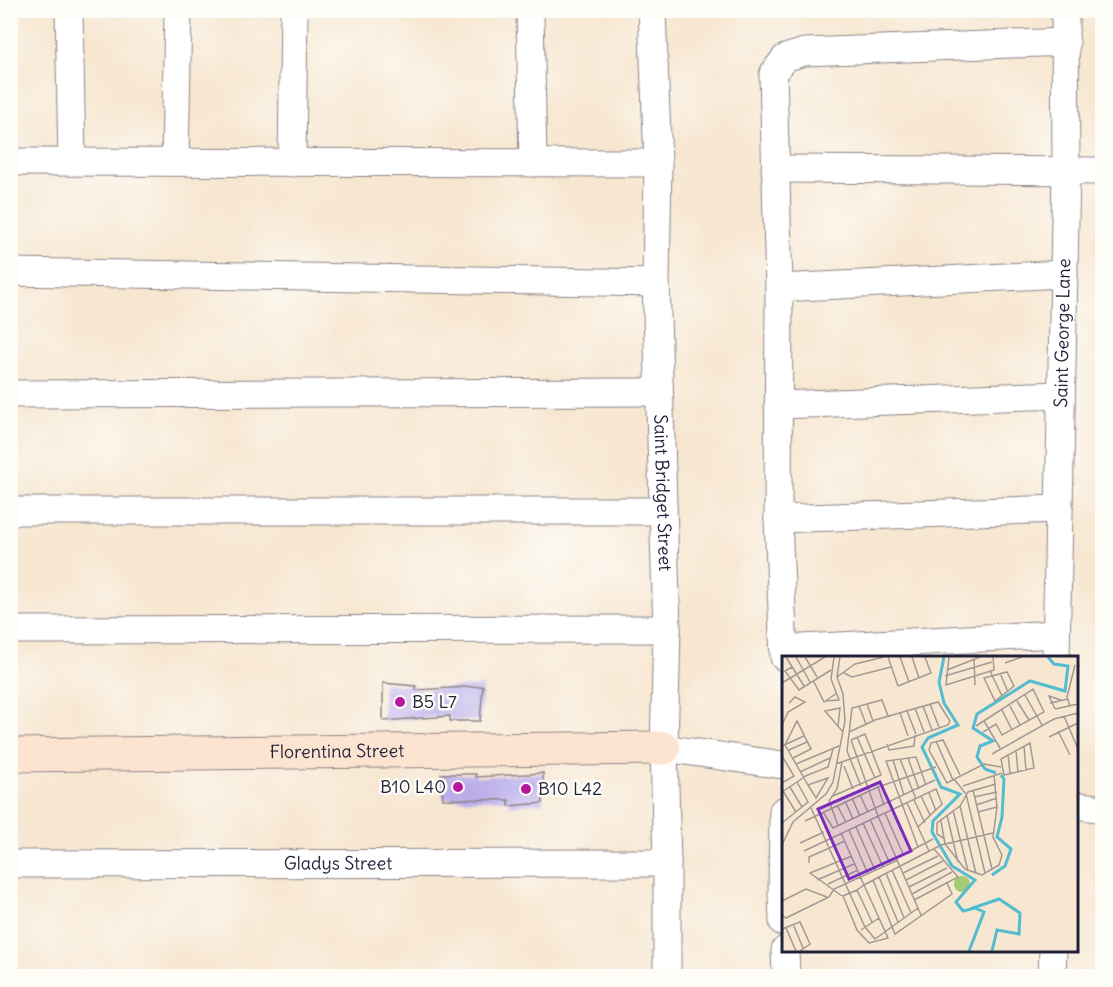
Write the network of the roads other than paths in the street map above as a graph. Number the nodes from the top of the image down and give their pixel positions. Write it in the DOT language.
graph roads {
  1 [pos="69,10"];
  2 [pos="178,10"];
  3 [pos="294,10"];
  4 [pos="530,10"];
  5 [pos="652,10"];
  6 [pos="1065,10"];
  7 [pos="1066,42"];
  8 [pos="10,162"];
  9 [pos="72,162"];
  10 [pos="175,162"];
  11 [pos="292,163"];
  12 [pos="533,163"];
  13 [pos="658,164"];
  14 [pos="775,169"];
  15 [pos="1066,171"];
  16 [pos="1102,171"];
  17 [pos="10,272"];
  18 [pos="1064,274"];
  19 [pos="657,283"];
  20 [pos="779,288"];
  21 [pos="659,392"];
  22 [pos="10,394"];
  23 [pos="1061,395"];
  24 [pos="778,405"];
  25 [pos="1059,508"];
  26 [pos="10,511"];
  27 [pos="663,511"];
  28 [pos="778,519"];
  29 [pos="668,629"];
  30 [pos="10,630"];
  31 [pos="1056,645"];
  32 [pos="784,653"];
  33 [pos="664,748"];
  34 [pos="10,754"];
  35 [pos="782,765"];
  36 [pos="1077,805"];
  37 [pos="1102,809"];
  38 [pos="667,863"];
  39 [pos="10,864"];
  40 [pos="784,951"];
  41 [pos="1053,951"];
  42 [pos="667,976"];
  43 [pos="786,976"];
  44 [pos="1052,976"];
  1 -- 9 [label="street"];
  2 -- 10 [label="street"];
  3 -- 11 [label="street"];
  4 -- 12 [label="street"];
  5 -- 13 [label="street, Saint Bridget Street"];
  6 -- 7 [label="street, Saint George Lane"];
  7 -- 14 [label="street"];
  7 -- 15 [label="street, Saint George Lane"];
  8 -- 9 [label="street"];
  9 -- 10 [label="street"];
  10 -- 11 [label="street"];
  11 -- 12 [label="street"];
  12 -- 13 [label="street"];
  13 -- 19 [label="street, Saint Bridget Street"];
  14 -- 15 [label="street"];
  14 -- 20 [label="street"];
  15 -- 16 [label="street"];
  15 -- 18 [label="street, Saint George Lane"];
  17 -- 19 [label="street"];
  18 -- 20 [label="street"];
  18 -- 23 [label="street, Saint George Lane"];
  19 -- 21 [label="street, Saint Bridget Street"];
  20 -- 24 [label="street"];
  21 -- 22 [label="street"];
  21 -- 27 [label="street, Saint Bridget Street"];
  23 -- 24 [label="street"];
  23 -- 25 [label="street, Saint George Lane"];
  24 -- 28 [label="street"];
  25 -- 28 [label="street"];
  25 -- 31 [label="street, Saint George Lane"];
  26 -- 27 [label="street"];
  27 -- 29 [label="street, Saint Bridget Street"];
  28 -- 32 [label="street"];
  29 -- 30 [label="street"];
  29 -- 33 [label="street, Saint Bridget Street"];
  31 -- 32 [label="street"];
  33 -- 34 [label="street, Florentina Street"];
  33 -- 35 [label="street"];
  33 -- 38 [label="street, Saint Bridget Street"];
  36 -- 37 [label="street"];
  38 -- 39 [label="street, Gladys Street"];
  38 -- 42 [label="street, Saint Bridget Street"];
  40 -- 43 [label="street"];
  41 -- 44 [label="street"];
}
